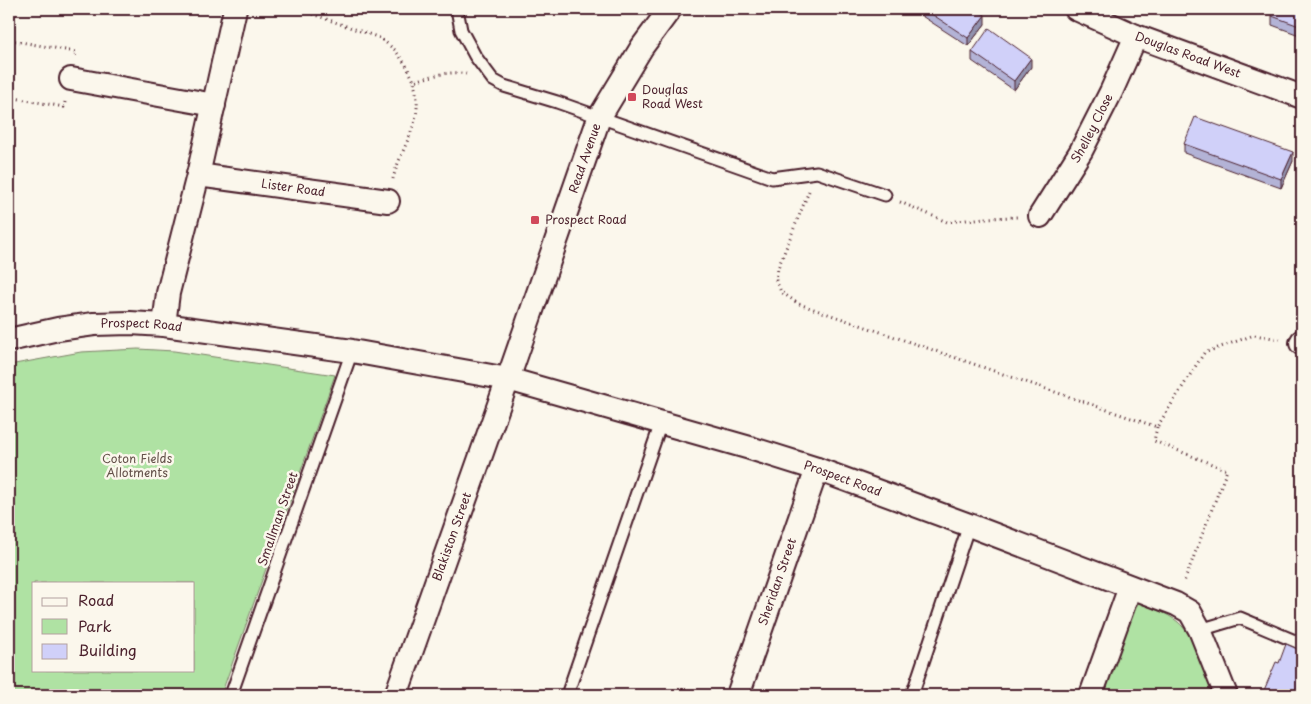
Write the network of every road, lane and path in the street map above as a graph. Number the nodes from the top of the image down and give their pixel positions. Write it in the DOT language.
graph roads {
  1 [pos="16,9"];
  2 [pos="235,9"];
  3 [pos="298,9"];
  4 [pos="457,9"];
  5 [pos="670,9"];
  6 [pos="1076,9"];
  7 [pos="1136,36"];
  8 [pos="9,45"];
  9 [pos="460,73"];
  10 [pos="70,79"];
  11 [pos="414,81"];
  12 [pos="1302,97"];
  13 [pos="214,105"];
  14 [pos="599,118"];
  15 [pos="817,172"];
  16 [pos="198,175"];
  17 [pos="885,195"];
  18 [pos="388,201"];
  19 [pos="1040,216"];
  20 [pos="164,325"];
  21 [pos="9,340"];
  22 [pos="1302,342"];
  23 [pos="352,352"];
  24 [pos="508,379"];
  25 [pos="661,423"];
  26 [pos="1156,427"];
  27 [pos="817,469"];
  28 [pos="969,525"];
  29 [pos="1130,587"];
  30 [pos="1176,604"];
  31 [pos="1200,630"];
  32 [pos="1302,644"];
  33 [pos="231,695"];
  34 [pos="396,695"];
  35 [pos="567,695"];
  36 [pos="738,695"];
  37 [pos="912,695"];
  38 [pos="1091,695"];
  39 [pos="1226,695"];
  1 -- 8 [label="path"];
  2 -- 13 [label="street"];
  3 -- 11 [label="path"];
  4 -- 14 [label="lane"];
  5 -- 14 [label="street, Read Avenue"];
  6 -- 7 [label="street, Douglas Road West"];
  7 -- 12 [label="street, Douglas Road West"];
  7 -- 19 [label="street, Shelley Close"];
  9 -- 11 [label="path"];
  10 -- 13 [label="street"];
  11 -- 18 [label="path"];
  13 -- 16 [label="street"];
  14 -- 15 [label="lane"];
  14 -- 24 [label="street, Read Avenue"];
  15 -- 17 [label="lane"];
  15 -- 26 [label="path"];
  16 -- 18 [label="street, Lister Road"];
  16 -- 20 [label="street"];
  17 -- 19 [label="path"];
  20 -- 21 [label="street, Prospect Road"];
  20 -- 23 [label="street, Prospect Road"];
  22 -- 26 [label="path"];
  23 -- 24 [label="street, Prospect Road"];
  23 -- 33 [label="lane, Smallman Street"];
  24 -- 25 [label="street, Prospect Road"];
  24 -- 34 [label="street, Blakiston Street"];
  25 -- 27 [label="street, Prospect Road"];
  25 -- 35 [label="lane"];
  26 -- 30 [label="path"];
  27 -- 28 [label="street, Prospect Road"];
  27 -- 36 [label="street, Sheridan Street"];
  28 -- 29 [label="street, Prospect Road"];
  28 -- 37 [label="lane"];
  29 -- 30 [label="street, Prospect Road"];
  29 -- 38 [label="street"];
  30 -- 31 [label="street, Prospect Road"];
  31 -- 32 [label="lane"];
  31 -- 39 [label="street, Prospect Road"];
}
